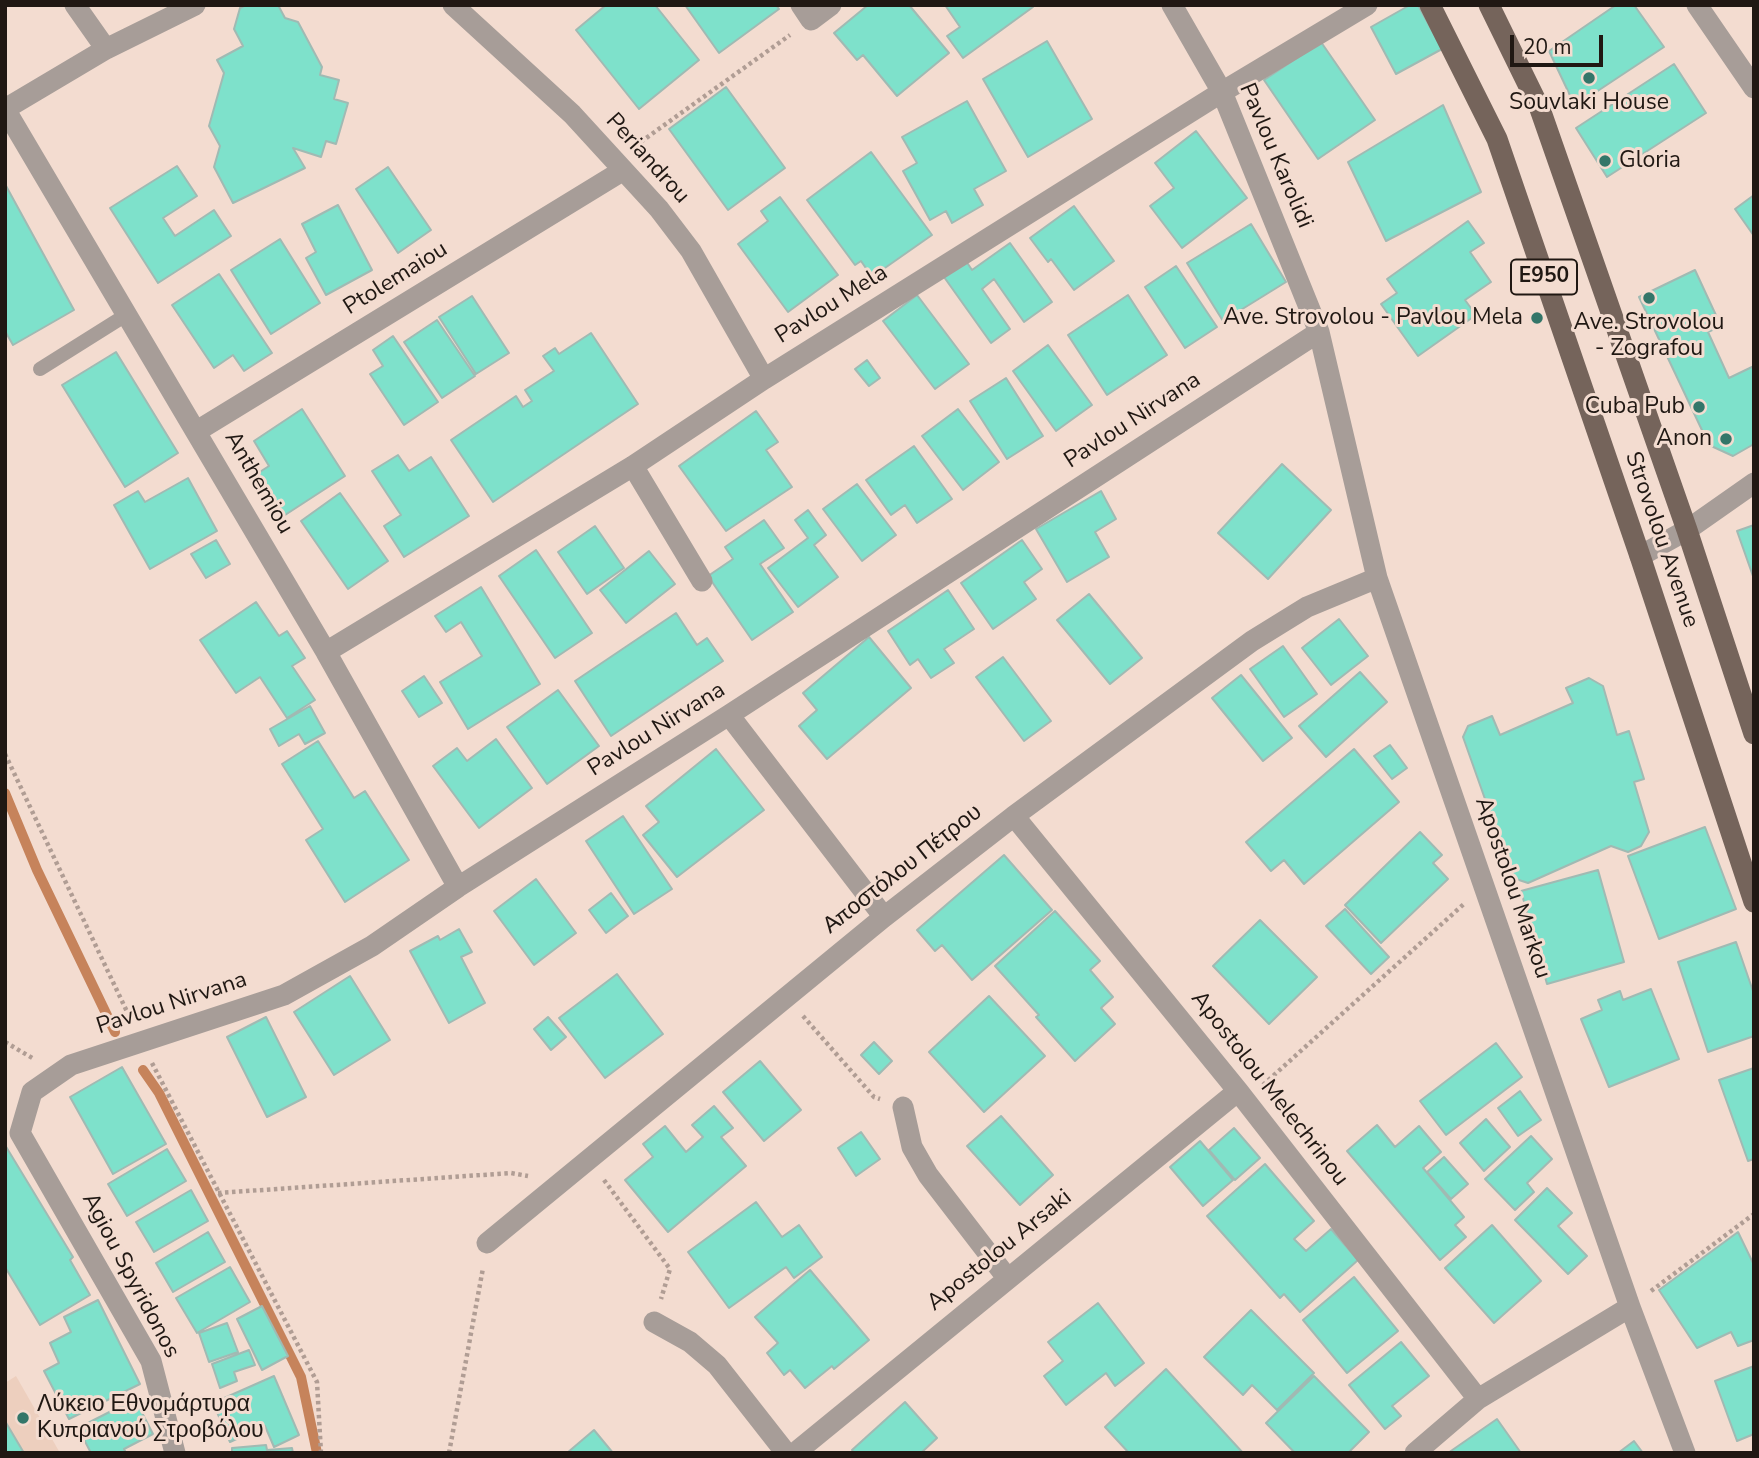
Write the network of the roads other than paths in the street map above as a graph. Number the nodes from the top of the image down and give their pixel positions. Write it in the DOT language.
graph roads {
  1 [pos="75,5"];
  2 [pos="195,5"];
  3 [pos="453,5"];
  4 [pos="831,5"];
  5 [pos="1172,5"];
  6 [pos="1367,5"];
  7 [pos="1430,5"];
  8 [pos="1489,5"];
  9 [pos="1696,5"];
  10 [pos="806,13"];
  11 [pos="106,49"];
  12 [pos="1754,88"];
  13 [pos="1222,92"];
  14 [pos="5,109"];
  15 [pos="618,166"];
  16 [pos="126,315"];
  17 [pos="1319,332"];
  18 [pos="40,369"];
  19 [pos="764,379"];
  20 [pos="197,431"];
  21 [pos="633,466"];
  22 [pos="1754,484"];
  23 [pos="1687,530"];
  24 [pos="1640,556"];
  25 [pos="1377,578"];
  26 [pos="702,581"];
  27 [pos="326,652"];
  28 [pos="729,715"];
  29 [pos="1754,734"];
  30 [pos="1014,816"];
  31 [pos="458,887"];
  32 [pos="1754,902"];
  33 [pos="884,917"];
  34 [pos="1242,1096"];
  35 [pos="903,1107"];
  36 [pos="20,1133"];
  37 [pos="487,1242"];
  38 [pos="1008,1279"];
  39 [pos="1630,1307"];
  40 [pos="654,1322"];
  41 [pos="1478,1399"];
  42 [pos="174,1453"];
  43 [pos="786,1453"];
  44 [pos="796,1453"];
  45 [pos="1415,1453"];
  46 [pos="1685,1453"];
  1 -- 11 [label="street"];
  2 -- 11 [label="street"];
  3 -- 15 [label="street, Periandrou"];
  4 -- 10 [label="street"];
  5 -- 13 [label="street, Pavlou Karolidi"];
  6 -- 13 [label="street, Pavlou Mela"];
  7 -- 24 [label="main road, Strovolou Avenue / E950"];
  8 -- 23 [label="main road, Strovolou Avenue / E950"];
  9 -- 12 [label="street"];
  11 -- 14 [label="street"];
  13 -- 17 [label="street, Pavlou Karolidi"];
  13 -- 19 [label="street, Pavlou Mela"];
  14 -- 16 [label="street, Anthemiou"];
  15 -- 19 [label="street, Periandrou"];
  15 -- 20 [label="street, Ptolemaiou"];
  16 -- 18 [label="lane"];
  16 -- 20 [label="street, Anthemiou"];
  17 -- 25 [label="street, Apostolou Markou"];
  17 -- 28 [label="street, Pavlou Nirvana"];
  19 -- 21 [label="street, Pavlou Mela"];
  20 -- 27 [label="street, Anthemiou"];
  21 -- 26 [label="street"];
  21 -- 27 [label="street, Pavlou Mela"];
  22 -- 23 [label="street"];
  23 -- 24 [label="street"];
  23 -- 29 [label="main road, Strovolou Avenue / E950"];
  24 -- 32 [label="main road, Strovolou Avenue / E950"];
  25 -- 30 [label="street, Αποστόλου Πέτρου"];
  25 -- 39 [label="street, Apostolou Markou"];
  27 -- 31 [label="street, Anthemiou"];
  28 -- 31 [label="street, Pavlou Nirvana"];
  28 -- 33 [label="street"];
  30 -- 33 [label="street, Αποστόλου Πέτρου"];
  30 -- 34 [label="street, Apostolou Melechrinou"];
  31 -- 36 [label="street, Pavlou Nirvana"];
  33 -- 37 [label="street, Αποστόλου Πέτρου"];
  34 -- 38 [label="street, Apostolou Arsaki"];
  34 -- 41 [label="street, Apostolou Melechrinou"];
  35 -- 38 [label="street"];
  36 -- 42 [label="street, Agiou Spyridonos"];
  38 -- 44 [label="street, Apostolou Arsaki"];
  39 -- 41 [label="street"];
  39 -- 46 [label="street, Apostolou Markou"];
  40 -- 43 [label="street"];
  41 -- 45 [label="street"];
}
